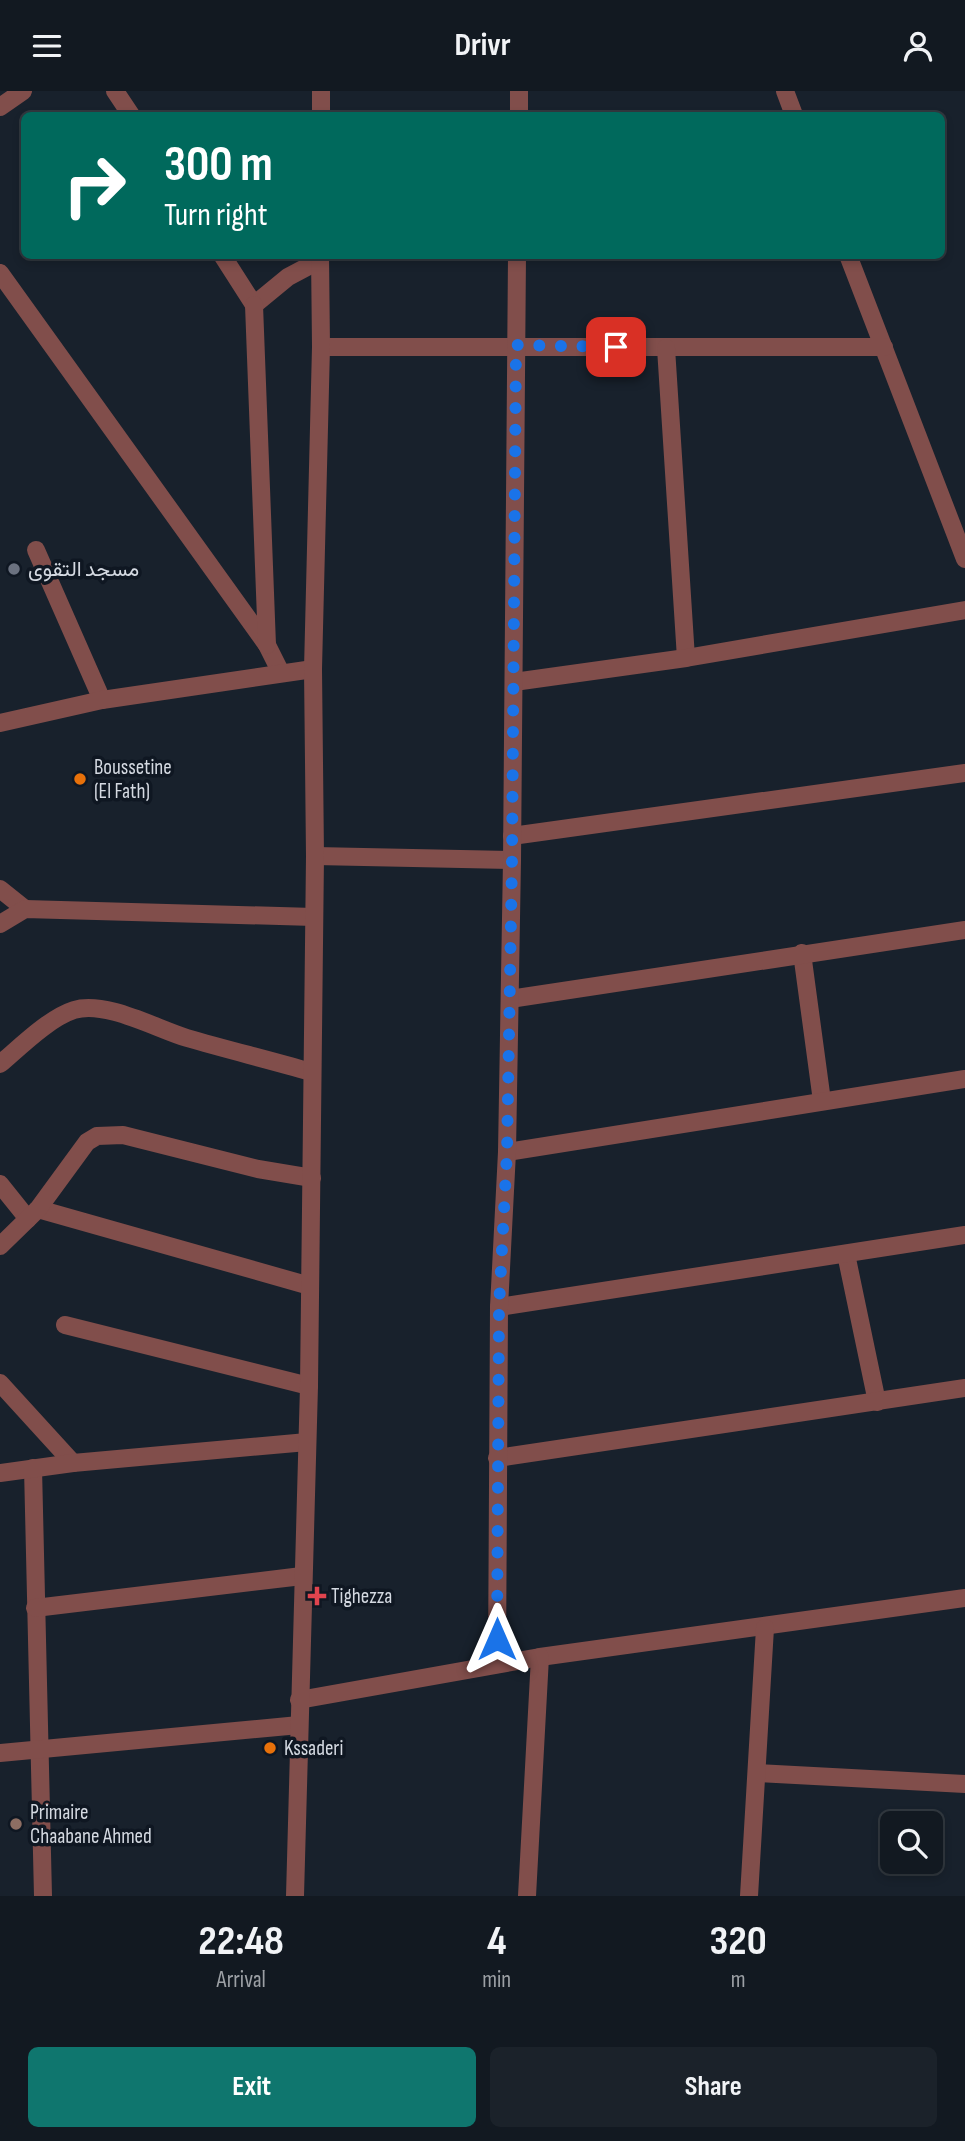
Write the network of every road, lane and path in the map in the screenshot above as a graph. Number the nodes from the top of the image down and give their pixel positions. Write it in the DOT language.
graph roads {
  1 [pos="23,91"];
  2 [pos="115,91"];
  3 [pos="321,91"];
  4 [pos="519,91"];
  5 [pos="785,91"];
  6 [pos="0,107"];
  7 [pos="129,112"];
  8 [pos="321,112"];
  9 [pos="519,112"];
  10 [pos="793,112"];
  11 [pos="225,259"];
  12 [pos="318,259"];
  13 [pos="320,259"];
  14 [pos="517,259"];
  15 [pos="850,259"];
  16 [pos="0,273"];
  17 [pos="254,305"];
  18 [pos="516,345"];
  19 [pos="321,347"];
  20 [pos="884,347"];
  21 [pos="666,348"];
  22 [pos="36,550"];
  23 [pos="965,559"];
  24 [pos="965,610"];
  25 [pos="267,645"];
  26 [pos="685,658"];
  27 [pos="313,669"];
  28 [pos="281,673"];
  29 [pos="514,682"];
  30 [pos="102,700"];
  31 [pos="0,723"];
  32 [pos="965,773"];
  33 [pos="512,836"];
  34 [pos="315,856"];
  35 [pos="512,860"];
  36 [pos="0,889"];
  37 [pos="25,909"];
  38 [pos="314,917"];
  39 [pos="0,924"];
  40 [pos="965,930"];
  41 [pos="802,953"];
  42 [pos="510,999"];
  43 [pos="0,1064"];
  44 [pos="312,1072"];
  45 [pos="965,1079"];
  46 [pos="822,1101"];
  47 [pos="507,1152"];
  48 [pos="312,1178"];
  49 [pos="0,1184"];
  50 [pos="33,1214"];
  51 [pos="965,1235"];
  52 [pos="0,1246"];
  53 [pos="846,1254"];
  54 [pos="310,1286"];
  55 [pos="499,1307"];
  56 [pos="65,1325"];
  57 [pos="0,1383"];
  58 [pos="309,1386"];
  59 [pos="965,1388"];
  60 [pos="877,1402"];
  61 [pos="307,1442"];
  62 [pos="497,1458"];
  63 [pos="73,1463"];
  64 [pos="33,1468"];
  65 [pos="0,1473"];
  66 [pos="302,1576"];
  67 [pos="965,1598"];
  68 [pos="35,1608"];
  69 [pos="765,1627"];
  70 [pos="540,1657"];
  71 [pos="497,1664"];
  72 [pos="299,1700"];
  73 [pos="299,1725"];
  74 [pos="40,1749"];
  75 [pos="0,1753"];
  76 [pos="758,1773"];
  77 [pos="965,1784"];
  78 [pos="43,1896"];
  79 [pos="295,1896"];
  80 [pos="527,1896"];
  81 [pos="749,1896"];
  1 -- 6 [label="street"];
  2 -- 7 [label="street"];
  3 -- 8 [label="street"];
  4 -- 9 [label="street"];
  5 -- 10 [label="street"];
  11 -- 17 [label="street"];
  12 -- 17 [label="street"];
  13 -- 19 [label="street"];
  14 -- 18 [label="street"];
  15 -- 20 [label="street"];
  16 -- 25 [label="street"];
  17 -- 25 [label="street"];
  18 -- 19 [label="street"];
  18 -- 21 [label="street"];
  18 -- 29 [label="street"];
  19 -- 27 [label="street"];
  20 -- 21 [label="street"];
  20 -- 23 [label="street"];
  21 -- 26 [label="street"];
  22 -- 30 [label="street"];
  24 -- 26 [label="street"];
  25 -- 28 [label="street"];
  26 -- 29 [label="street"];
  27 -- 28 [label="street"];
  27 -- 34 [label="street"];
  28 -- 30 [label="street"];
  29 -- 33 [label="street"];
  30 -- 31 [label="street"];
  32 -- 33 [label="street"];
  33 -- 35 [label="street"];
  34 -- 35 [label="street"];
  34 -- 38 [label="street"];
  35 -- 42 [label="street"];
  36 -- 37 [label="street"];
  37 -- 38 [label="street"];
  37 -- 39 [label="street"];
  38 -- 44 [label="street"];
  40 -- 41 [label="street"];
  41 -- 42 [label="street"];
  41 -- 46 [label="street"];
  42 -- 47 [label="street"];
  43 -- 44 [label="street"];
  44 -- 48 [label="street"];
  45 -- 46 [label="street"];
  46 -- 47 [label="street"];
  47 -- 55 [label="street"];
  48 -- 50 [label="street"];
  48 -- 54 [label="street"];
  49 -- 50 [label="street"];
  50 -- 52 [label="street"];
  50 -- 54 [label="street"];
  51 -- 53 [label="street"];
  53 -- 55 [label="street"];
  53 -- 60 [label="street"];
  54 -- 58 [label="street"];
  55 -- 62 [label="street"];
  56 -- 58 [label="street"];
  57 -- 63 [label="street"];
  58 -- 61 [label="street"];
  59 -- 60 [label="street"];
  60 -- 62 [label="street"];
  61 -- 63 [label="street"];
  61 -- 66 [label="street"];
  62 -- 71 [label="street"];
  63 -- 64 [label="street"];
  64 -- 65 [label="street"];
  64 -- 68 [label="street"];
  66 -- 68 [label="street"];
  66 -- 72 [label="street"];
  67 -- 69 [label="street"];
  68 -- 74 [label="street"];
  69 -- 70 [label="street"];
  69 -- 76 [label="street"];
  70 -- 71 [label="street"];
  70 -- 80 [label="street"];
  71 -- 72 [label="street"];
  72 -- 73 [label="street"];
  73 -- 74 [label="street"];
  73 -- 79 [label="street"];
  74 -- 75 [label="street"];
  74 -- 78 [label="street"];
  76 -- 77 [label="street"];
  76 -- 81 [label="street"];
}
